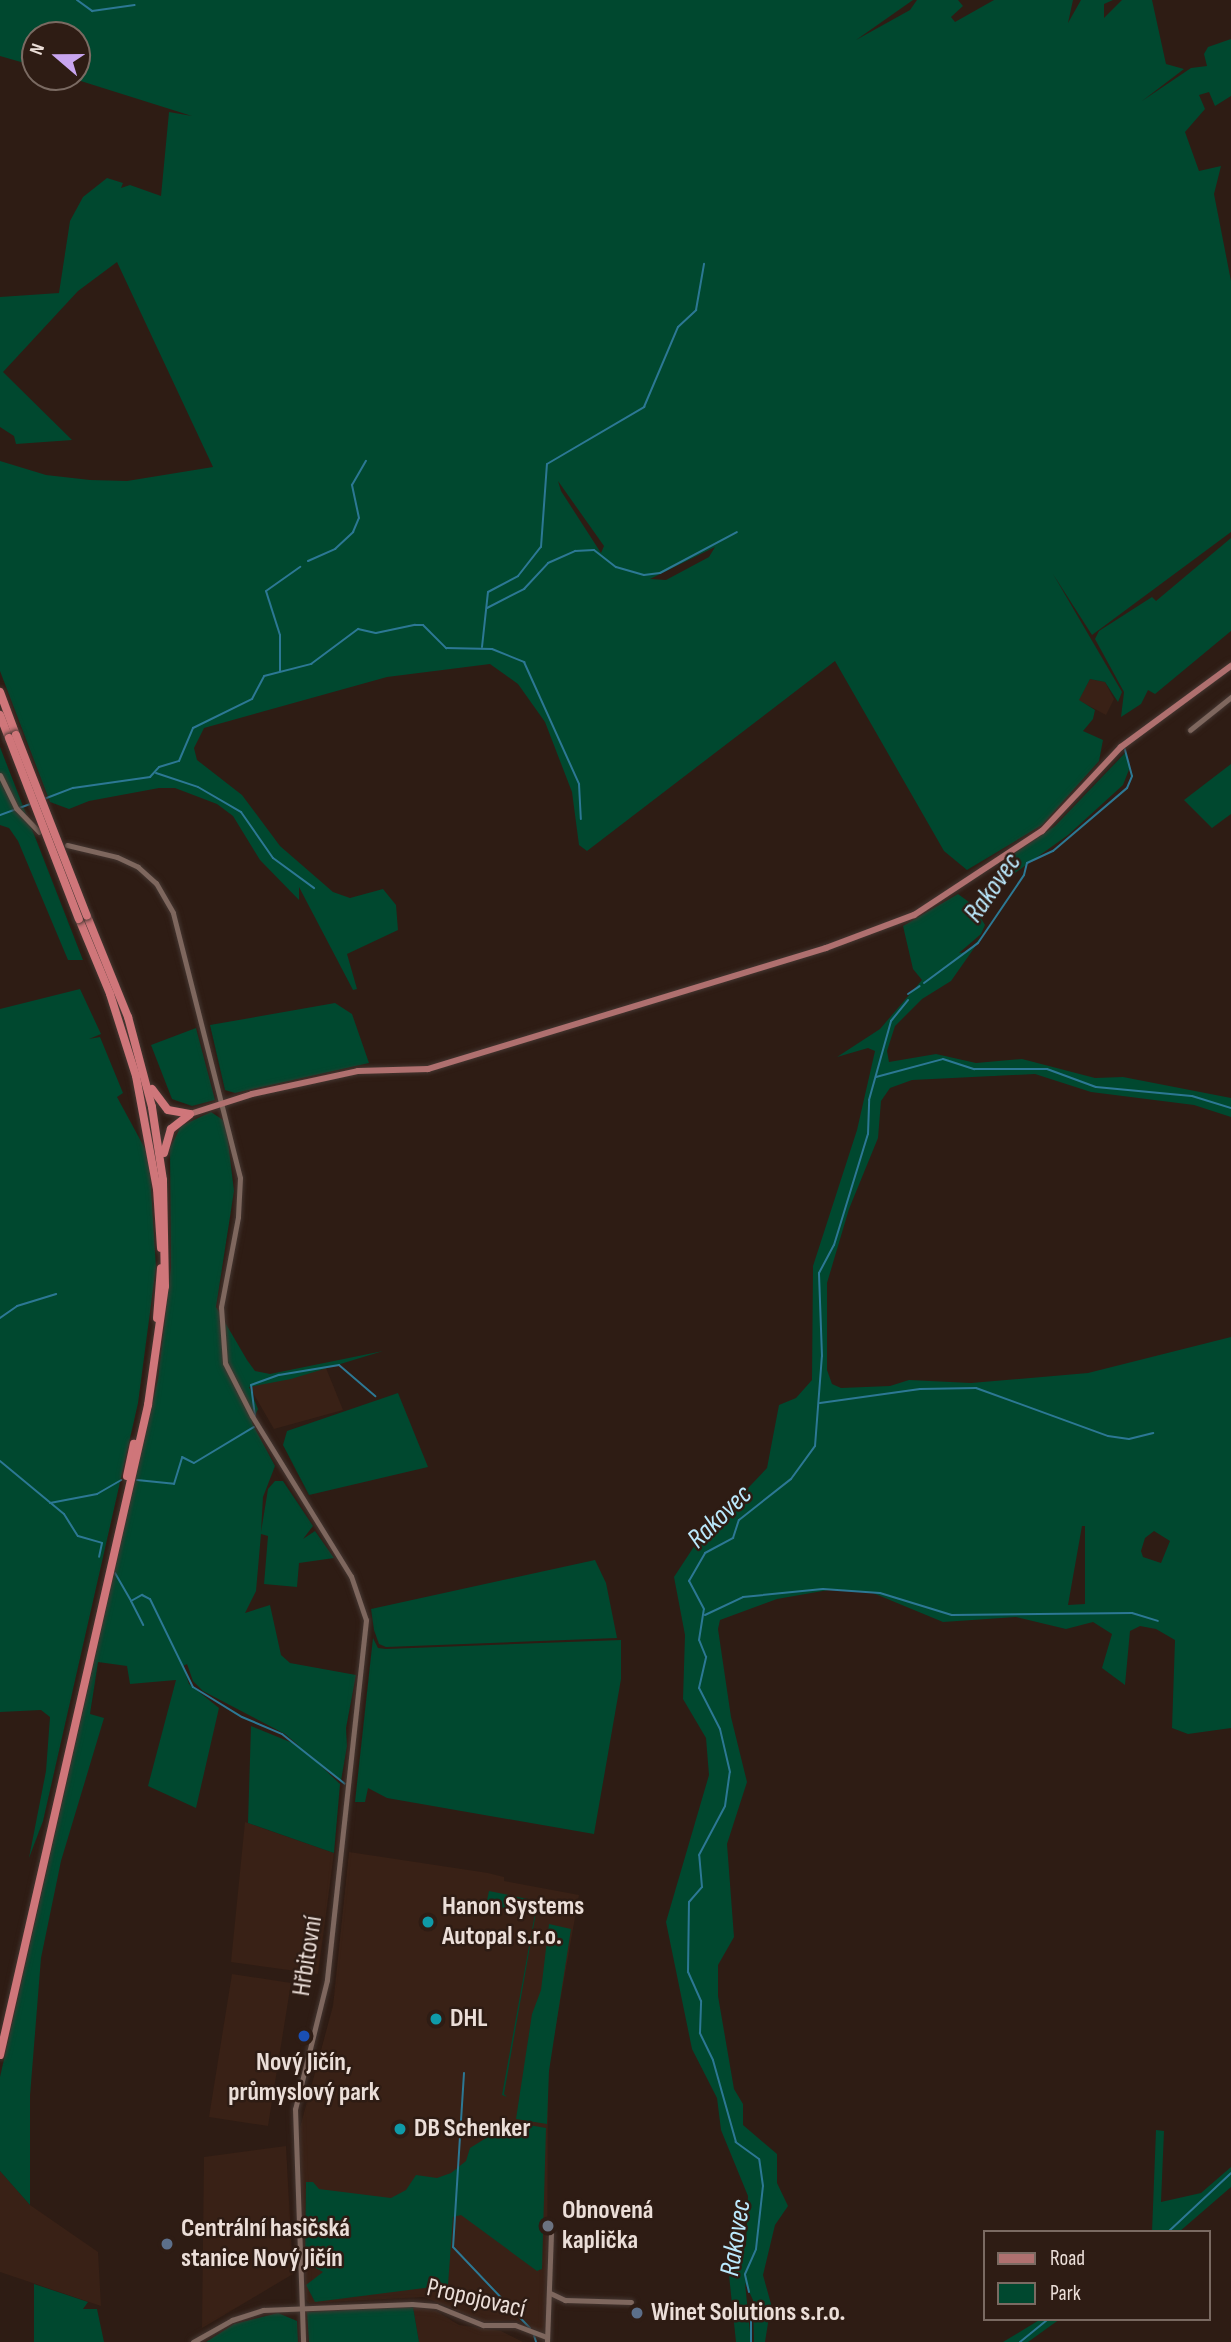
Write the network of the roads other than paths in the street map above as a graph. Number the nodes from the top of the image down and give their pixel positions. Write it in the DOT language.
graph roads {
  1 [pos="1231,666"];
  2 [pos="0,692"];
  3 [pos="1231,697"];
  4 [pos="0,715"];
  5 [pos="1190,730"];
  6 [pos="13,736"];
  7 [pos="0,775"];
  8 [pos="39,832"];
  9 [pos="66,845"];
  10 [pos="83,918"];
  11 [pos="145,1074"];
  12 [pos="222,1103"];
  13 [pos="190,1114"];
  14 [pos="163,1180"];
  15 [pos="0,2031"];
  16 [pos="0,2055"];
  17 [pos="551,2232"];
  18 [pos="550,2293"];
  19 [pos="631,2302"];
  20 [pos="301,2308"];
  21 [pos="547,2340"];
  22 [pos="194,2342"];
  23 [pos="303,2342"];
  1 -- 12 [label="main road"];
  2 -- 6 [label="highway"];
  3 -- 5 [label="street"];
  4 -- 6 [label="highway"];
  6 -- 10 [label="highway, bridge"];
  7 -- 8 [label="street"];
  9 -- 12 [label="street, Hřbitovní"];
  10 -- 11 [label="highway"];
  10 -- 15 [label="highway"];
  11 -- 13 [label="highway"];
  11 -- 14 [label="highway"];
  12 -- 13 [label="main road"];
  12 -- 20 [label="street, Hřbitovní"];
  13 -- 14 [label="highway"];
  14 -- 16 [label="highway"];
  17 -- 18 [label="street"];
  18 -- 19 [label="street"];
  18 -- 21 [label="street"];
  20 -- 21 [label="street, Propojovací"];
  20 -- 22 [label="street, Propojovací"];
  20 -- 23 [label="street, Hřbitovní"];
}
